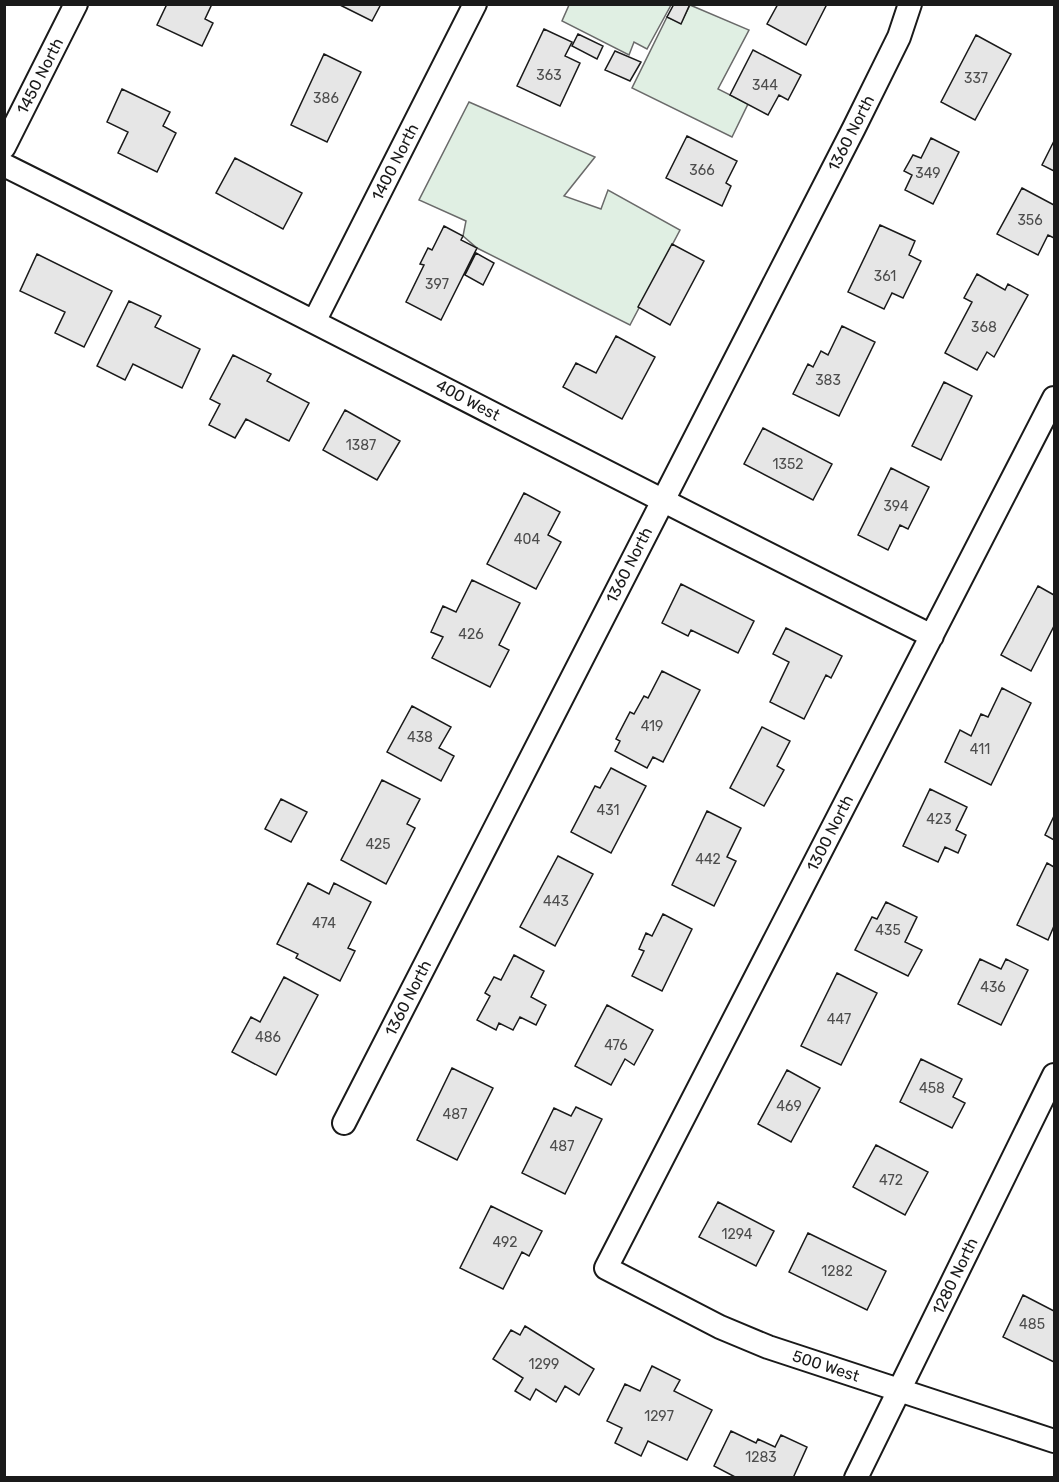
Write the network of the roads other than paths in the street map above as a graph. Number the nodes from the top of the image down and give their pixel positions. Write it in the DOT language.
graph roads {
  1 [pos="76,4"];
  2 [pos="475,4"];
  3 [pos="910,4"];
  4 [pos="4,147"];
  5 [pos="4,165"];
  6 [pos="315,320"];
  7 [pos="1054,398"];
  8 [pos="662,501"];
  9 [pos="932,636"];
  10 [pos="1052,1088"];
  11 [pos="344,1124"];
  12 [pos="606,1268"];
  13 [pos="899,1389"];
  14 [pos="1054,1441"];
  15 [pos="856,1478"];
  1 -- 4 [label="street, 1450 North"];
  2 -- 6 [label="street, 1400 North"];
  3 -- 8 [label="street, 1360 North"];
  5 -- 6 [label="street, 400 West"];
  6 -- 8 [label="street, 400 West"];
  7 -- 9 [label="street, 1300 North"];
  8 -- 9 [label="street, 400 West"];
  8 -- 11 [label="street, 1360 North"];
  9 -- 12 [label="street, 1300 North"];
  10 -- 13 [label="street, 1280 North"];
  12 -- 13 [label="street, 500 West"];
  13 -- 14 [label="street, 500 West"];
  13 -- 15 [label="street, 1280 North"];
}
